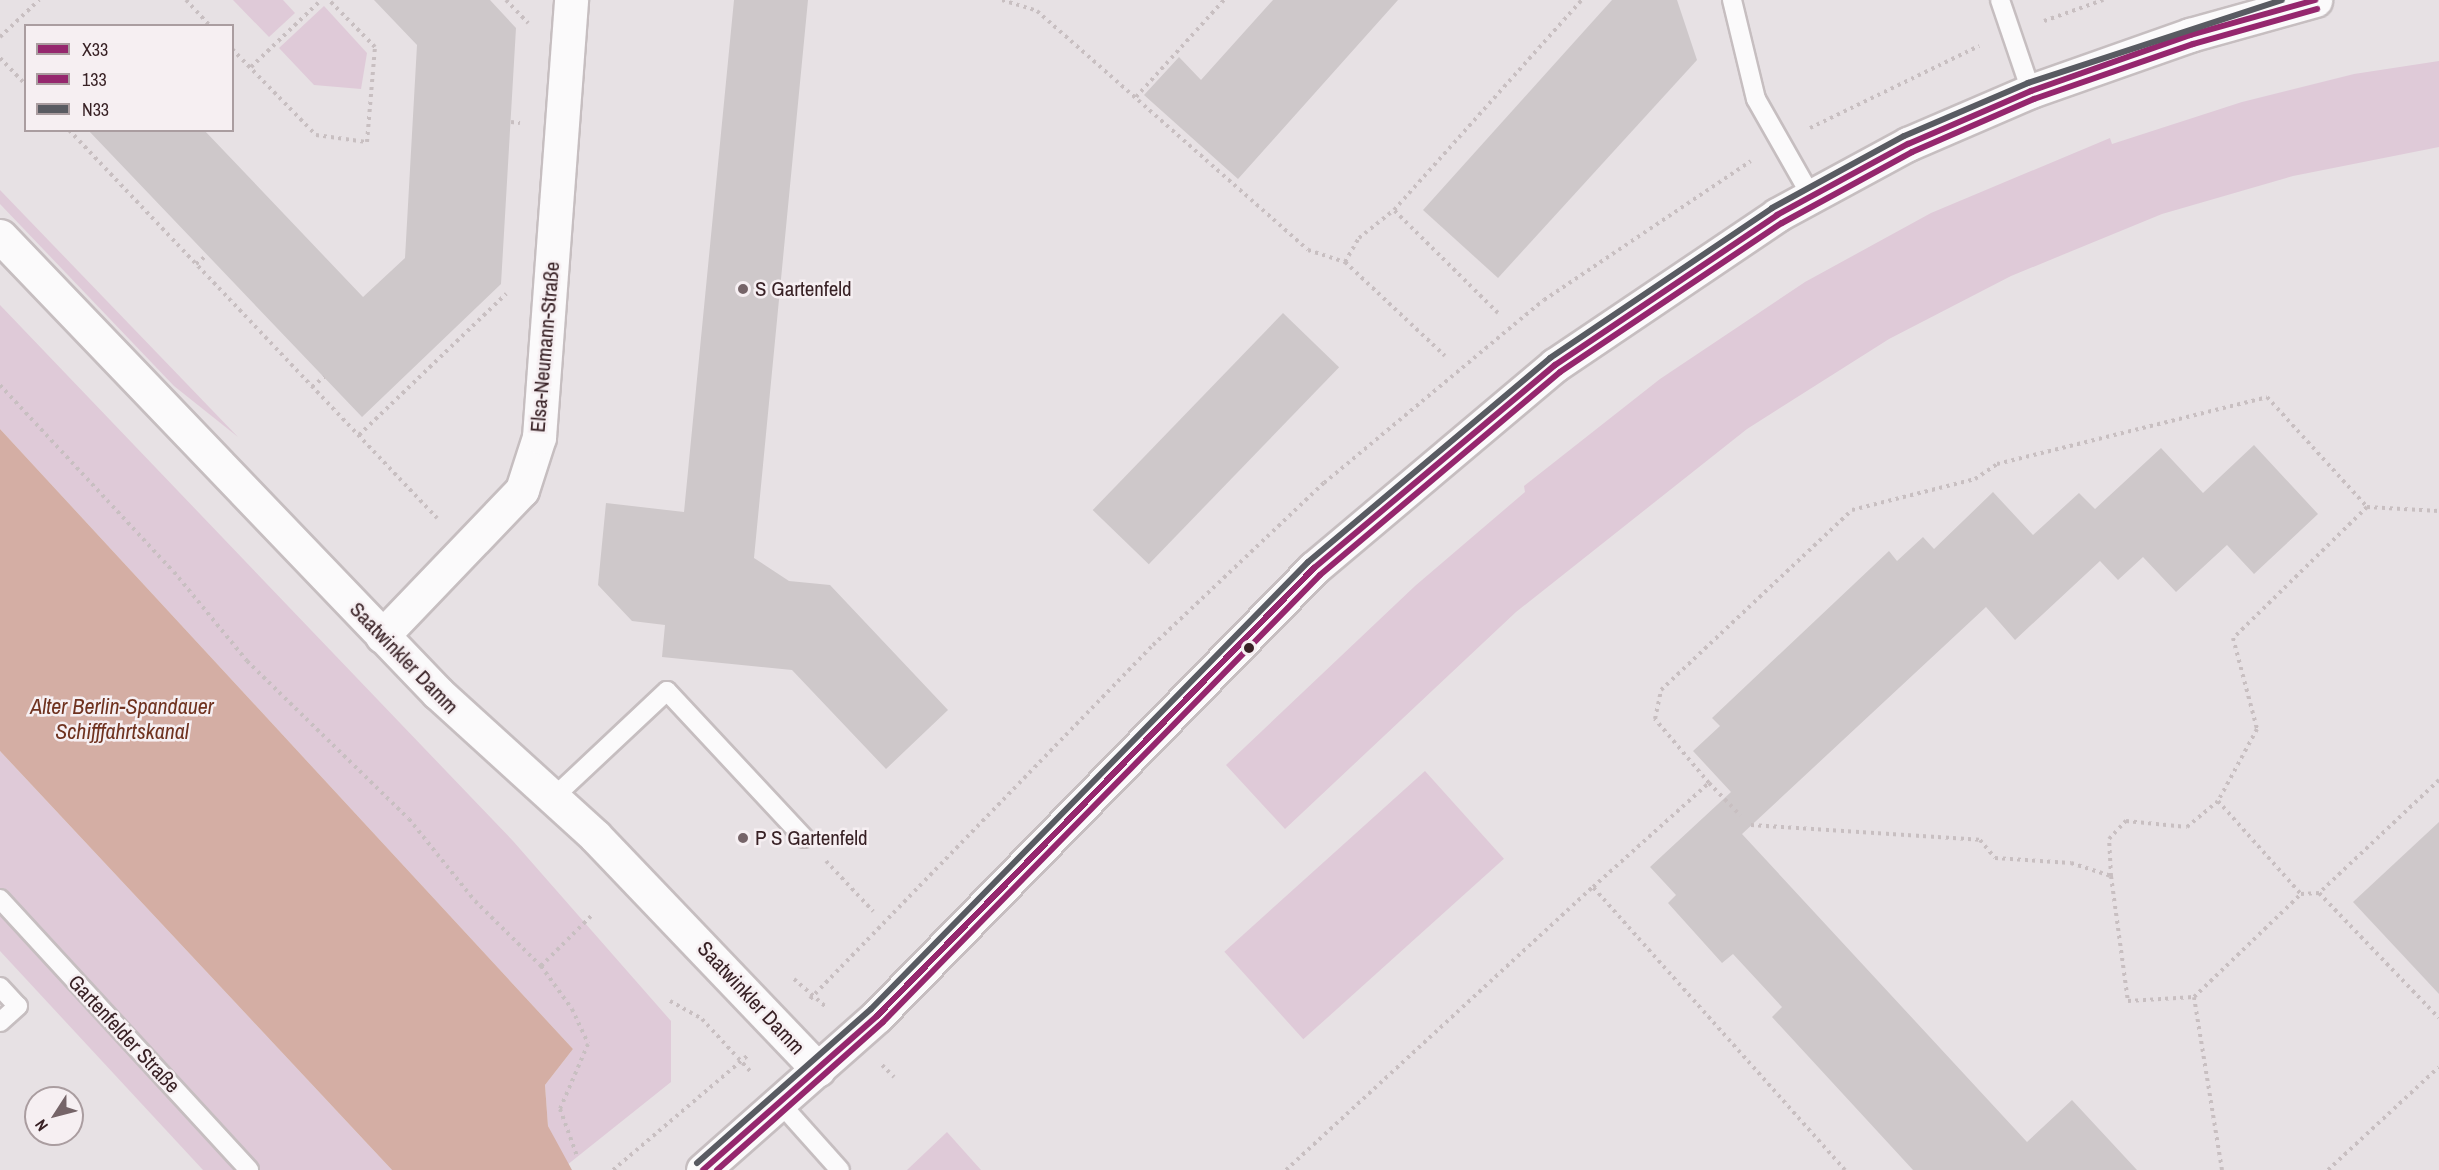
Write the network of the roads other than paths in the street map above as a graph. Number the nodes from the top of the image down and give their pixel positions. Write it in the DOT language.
graph roads {
  1 [pos="571,0"];
  2 [pos="1732,0"];
  3 [pos="2000,0"];
  4 [pos="2314,0"];
  5 [pos="2031,90"];
  6 [pos="1811,196"];
  7 [pos="0,236"];
  8 [pos="382,636"];
  9 [pos="554,797"];
  10 [pos="804,838"];
  11 [pos="0,899"];
  12 [pos="0,987"];
  13 [pos="0,1022"];
  14 [pos="818,1069"];
  15 [pos="780,1103"];
  16 [pos="249,1170"];
  17 [pos="703,1170"];
  18 [pos="840,1170"];
  1 -- 8 [label="main road, Elsa-Neumann-Straße"];
  2 -- 6 [label="lane"];
  3 -- 5 [label="lane"];
  4 -- 5 [label="main road"];
  5 -- 6 [label="main road"];
  6 -- 14 [label="main road"];
  7 -- 8 [label="main road, Saatwinkler Damm"];
  8 -- 9 [label="main road, Saatwinkler Damm"];
  9 -- 10 [label="lane"];
  9 -- 14 [label="main road, Saatwinkler Damm"];
  11 -- 16 [label="lane, Gartenfelder Straße"];
  12 -- 13 [label="lane"];
  14 -- 15 [label="main road"];
  15 -- 17 [label="main road"];
  15 -- 18 [label="lane"];
}
